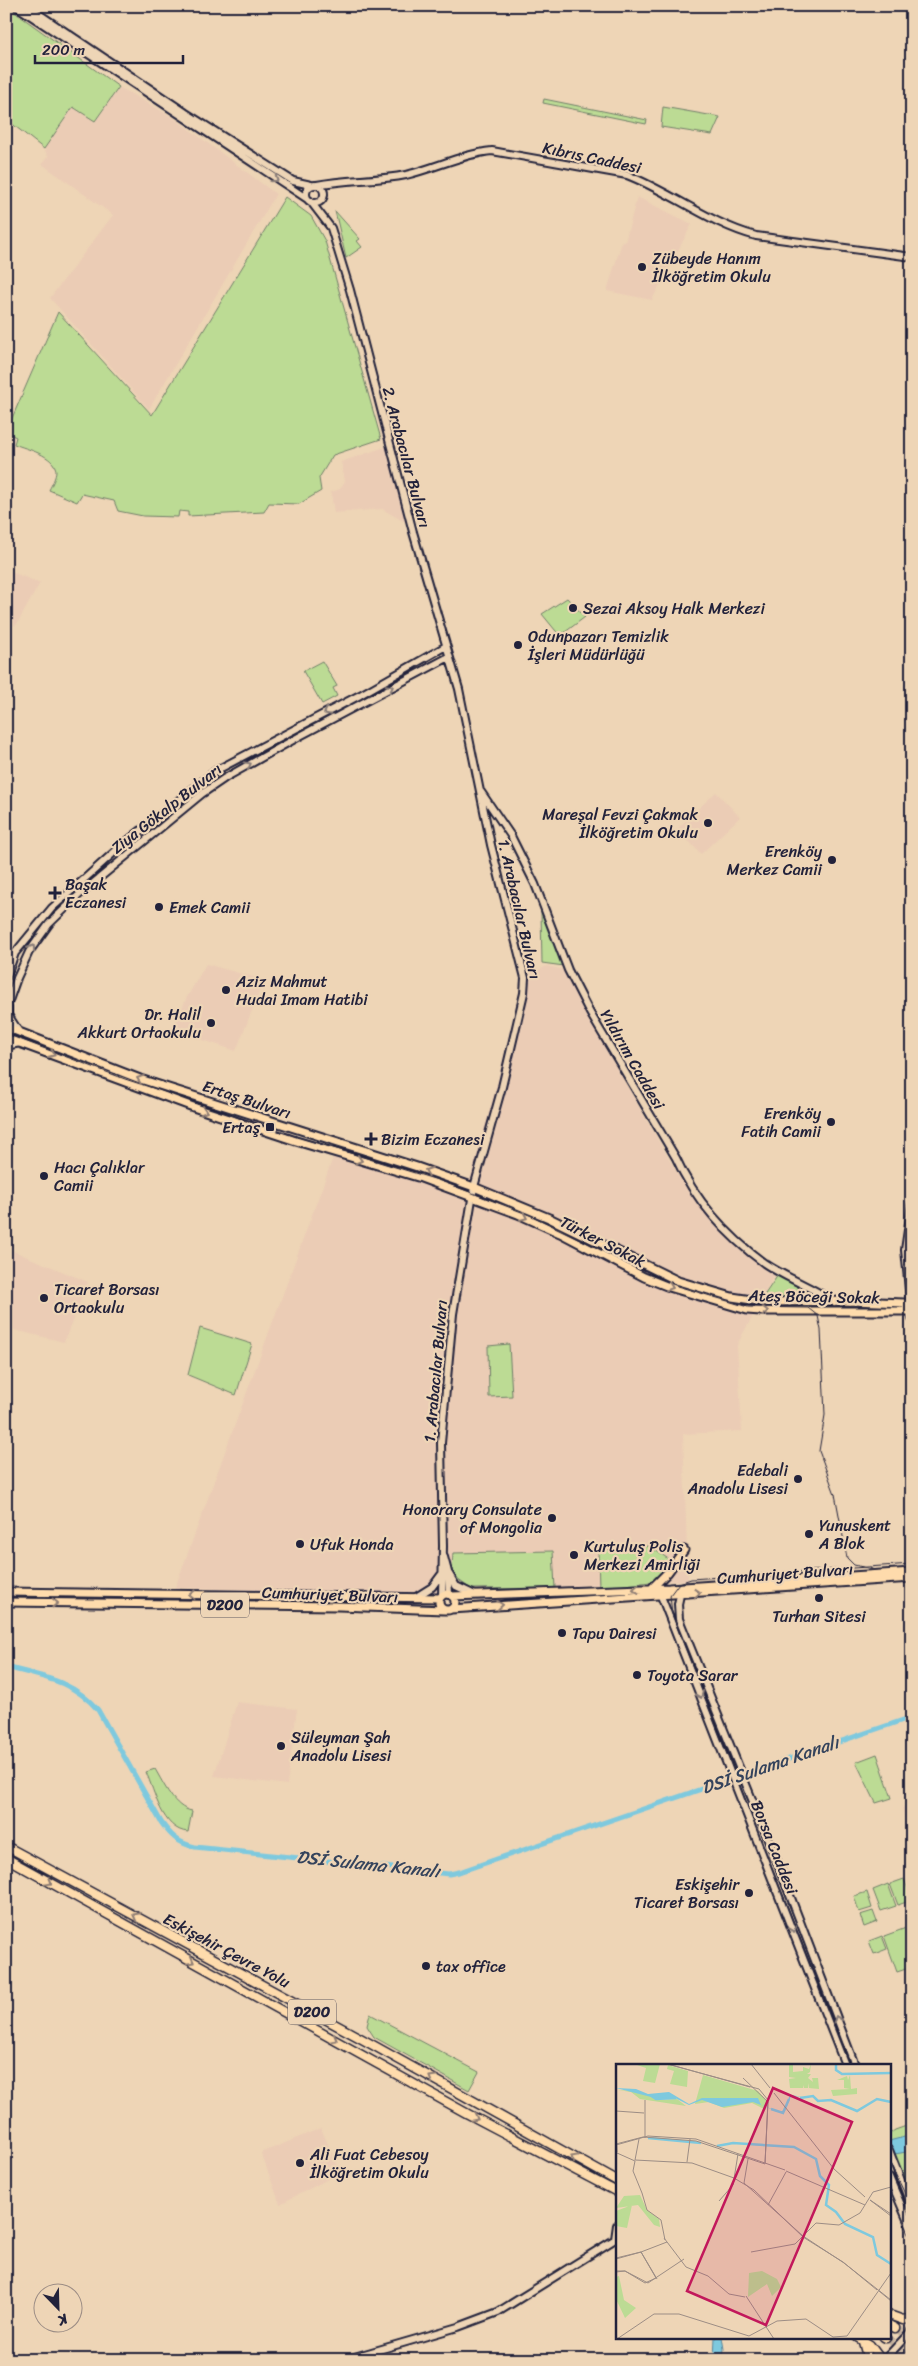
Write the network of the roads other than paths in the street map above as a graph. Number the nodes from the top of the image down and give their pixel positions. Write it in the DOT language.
graph roads {
  1 [pos="16,6"];
  2 [pos="27,6"];
  3 [pos="314,185"];
  4 [pos="310,201"];
  5 [pos="912,258"];
  6 [pos="446,646"];
  7 [pos="450,657"];
  8 [pos="466,724"];
  9 [pos="478,786"];
  10 [pos="6,978"];
  11 [pos="7,1007"];
  12 [pos="6,1027"];
  13 [pos="20,1032"];
  14 [pos="6,1038"];
  15 [pos="23,1043"];
  16 [pos="6,1046"];
  17 [pos="481,1191"];
  18 [pos="474,1194"];
  19 [pos="912,1202"];
  20 [pos="678,1281"];
  21 [pos="824,1296"];
  22 [pos="718,1301"];
  23 [pos="853,1301"];
  24 [pos="834,1302"];
  25 [pos="859,1311"];
  26 [pos="911,1314"];
  27 [pos="684,1550"];
  28 [pos="912,1572"];
  29 [pos="444,1573"];
  30 [pos="912,1578"];
  31 [pos="652,1588"];
  32 [pos="669,1588"];
  33 [pos="6,1592"];
  34 [pos="680,1594"];
  35 [pos="213,1595"];
  36 [pos="446,1596"];
  37 [pos="476,1596"];
  38 [pos="661,1596"];
  39 [pos="416,1597"];
  40 [pos="6,1602"];
  41 [pos="211,1605"];
  42 [pos="447,1610"];
  43 [pos="6,1846"];
  44 [pos="6,1858"];
  45 [pos="845,2064"];
  46 [pos="855,2064"];
  47 [pos="890,2152"];
  48 [pos="890,2179"];
  49 [pos="616,2180"];
  50 [pos="616,2193"];
  51 [pos="912,2208"];
  52 [pos="912,2231"];
  53 [pos="616,2238"];
  54 [pos="890,2316"];
  55 [pos="912,2318"];
  56 [pos="912,2330"];
  57 [pos="912,2338"];
  58 [pos="860,2339"];
  59 [pos="912,2355"];
  60 [pos="344,2360"];
  61 [pos="868,2360"];
  62 [pos="883,2360"];
  1 -- 4 [label="main road, 2. Arabacılar Bulvarı, one-way"];
  2 -- 3 [label="main road"];
  3 -- 4 [label="main road"];
  3 -- 4 [label="main road"];
  3 -- 5 [label="main road, Kıbrıs Caddesi"];
  4 -- 6 [label="main road, 2. Arabacılar Bulvarı"];
  6 -- 7 [label="main road, 2. Arabacılar Bulvarı"];
  6 -- 10 [label="main road, Ziya Gökalp Bulvarı, one-way"];
  7 -- 8 [label="main road, 2. Arabacılar Bulvarı"];
  11 -- 7 [label="main road, Ziya Gökalp Bulvarı, one-way"];
  8 -- 9 [label="main road, 1. Arabacılar Bulvarı"];
  9 -- 18 [label="main road, 1. Arabacılar Bulvarı"];
  9 -- 21 [label="main road, Yıldırım Caddesi"];
  11 -- 13 [label="main road"];
  12 -- 13 [label="main road, Ertaş Bulvarı"];
  18 -- 13 [label="main road, Ertaş Bulvarı, one-way"];
  14 -- 15 [label="main road, Ertaş Bulvarı"];
  15 -- 16 [label="main road"];
  15 -- 18 [label="main road, Ertaş Bulvarı, one-way"];
  17 -- 18 [label="main road, Ertaş Bulvarı"];
  17 -- 20 [label="main road, Türker Sokak"];
  18 -- 22 [label="main road, Türker Sokak, one-way"];
  18 -- 29 [label="main road, 1. Arabacılar Bulvarı"];
  19 -- 26 [label="main road"];
  20 -- 24 [label="main road, Ateş Böceği Sokak"];
  21 -- 23 [label="main road"];
  21 -- 24 [label="main road, Yıldırım Caddesi"];
  22 -- 25 [label="main road, Ateş Böceği Sokak, one-way"];
  23 -- 24 [label="main road, Ateş Böceği Sokak"];
  23 -- 26 [label="main road"];
  24 -- 25 [label="main road"];
  25 -- 26 [label="main road, Ateş Böceği Sokak"];
  27 -- 31 [label="main road"];
  28 -- 32 [label="main road, Cumhuriyet Bulvarı"];
  29 -- 36 [label="main road, 1. Arabacılar Bulvarı"];
  29 -- 37 [label="main road"];
  29 -- 39 [label="main road"];
  34 -- 30 [label="main road, Cumhuriyet Bulvarı, one-way"];
  31 -- 32 [label="main road, Cumhuriyet Bulvarı"];
  31 -- 37 [label="main road, Cumhuriyet Bulvarı, one-way"];
  32 -- 38 [label="main road"];
  35 -- 33 [label="main road, Cumhuriyet Bulvarı, one-way"];
  34 -- 38 [label="main road, Cumhuriyet Bulvarı"];
  46 -- 34 [label="main road, Borsa Caddesi, one-way"];
  35 -- 39 [label="main road, Cumhuriyet Bulvarı"];
  35 -- 41 [label="main road"];
  36 -- 37 [label="main road, Cumhuriyet Bulvarı"];
  36 -- 39 [label="main road, Cumhuriyet Bulvarı"];
  36 -- 42 [label="main road"];
  36 -- 42 [label="main road"];
  42 -- 38 [label="main road, Cumhuriyet Bulvarı, one-way"];
  38 -- 45 [label="main road, Borsa Caddesi, one-way"];
  40 -- 41 [label="main road, Cumhuriyet Bulvarı / D200, one-way"];
  41 -- 42 [label="main road, Cumhuriyet Bulvarı / D200"];
  49 -- 43 [label="highway, Eskişehir Çevre Yolu / D200, one-way"];
  44 -- 50 [label="highway, Eskişehir Çevre Yolu / D200, one-way"];
  47 -- 51 [label="main road"];
  48 -- 52 [label="main road"];
  53 -- 60 [label="main road"];
  54 -- 55 [label="highway"];
  56 -- 62 [label="main road"];
  57 -- 59 [label="main road"];
  58 -- 61 [label="highway"];
  58 -- 62 [label="highway"];
}
